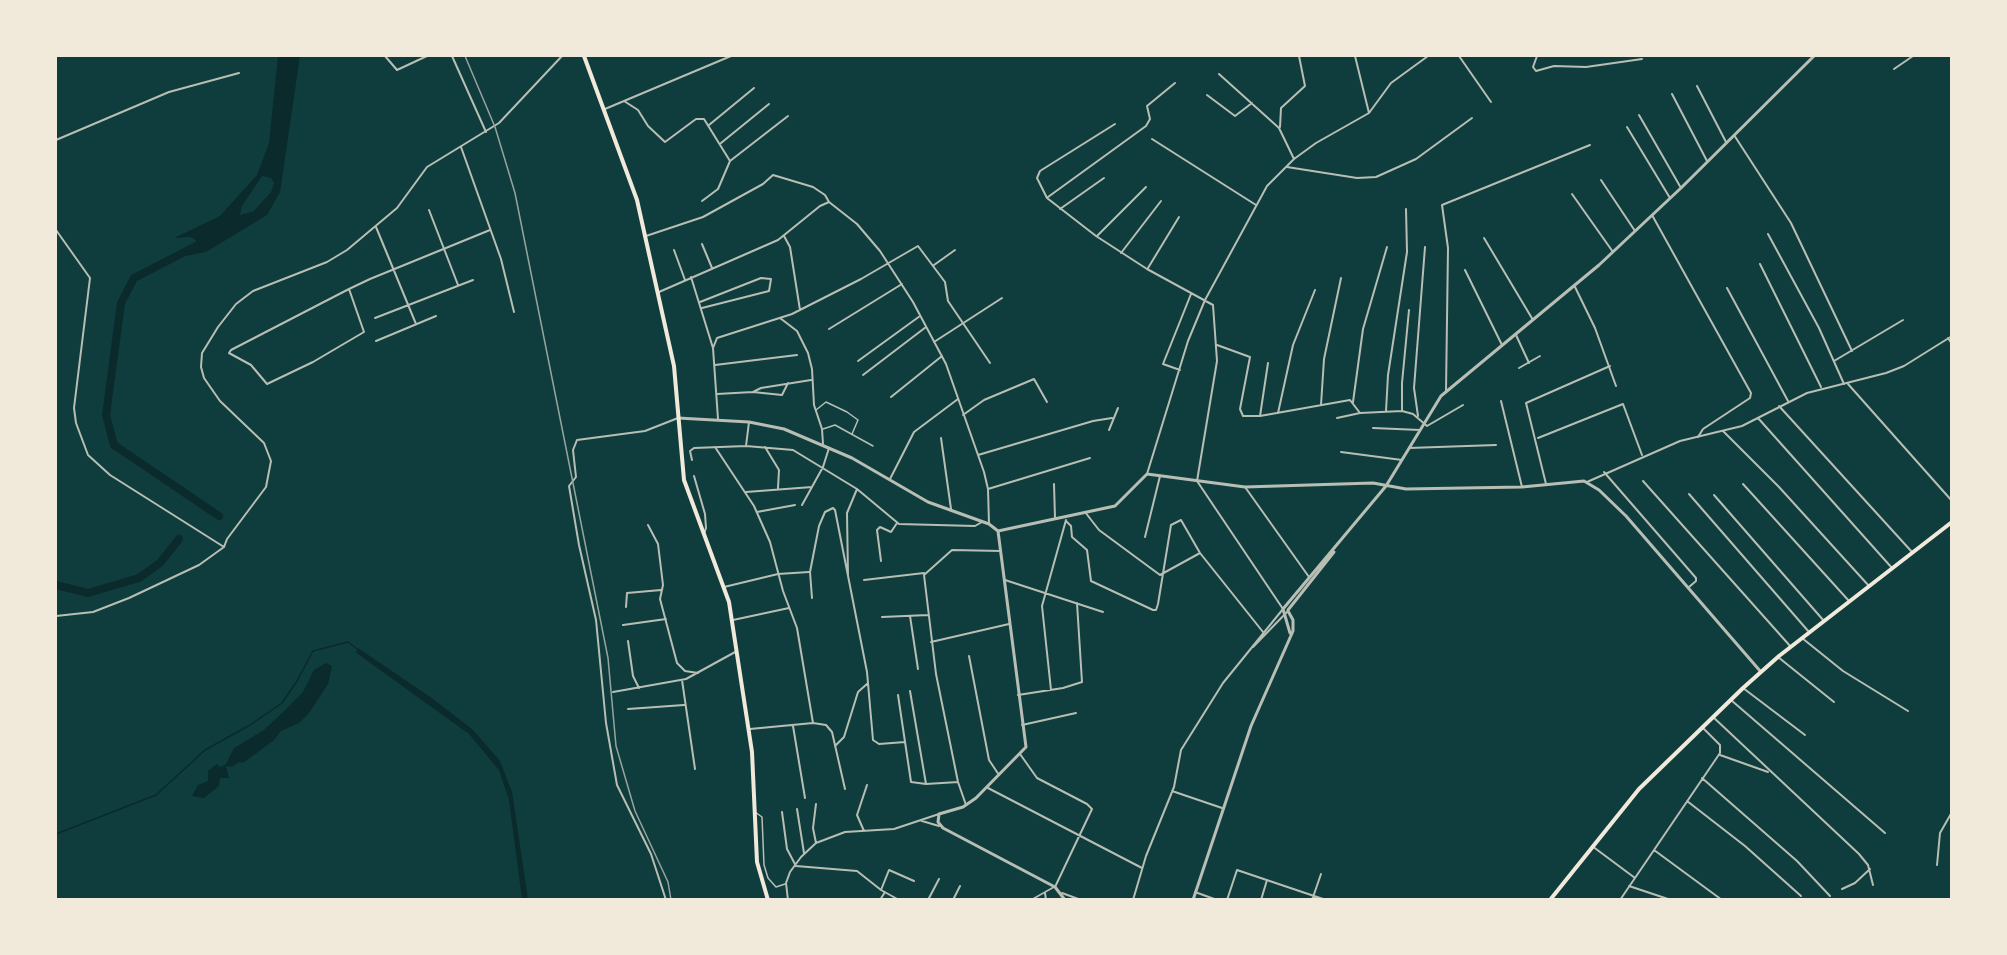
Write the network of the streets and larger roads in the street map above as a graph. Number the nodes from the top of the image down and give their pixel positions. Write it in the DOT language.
graph roads {
  1 [pos="385,56"];
  2 [pos="427,56"];
  3 [pos="452,56"];
  4 [pos="562,56"];
  5 [pos="584,56"];
  6 [pos="731,56"];
  7 [pos="1299,56"];
  8 [pos="1355,56"];
  9 [pos="1428,56"];
  10 [pos="1459,56"];
  11 [pos="1537,56"];
  12 [pos="1814,56"];
  13 [pos="1913,56"];
  14 [pos="1642,58"];
  15 [pos="1894,69"];
  16 [pos="239,73"];
  17 [pos="1220,74"];
  18 [pos="1175,83"];
  19 [pos="1697,86"];
  20 [pos="754,88"];
  21 [pos="1672,94"];
  22 [pos="1207,95"];
  23 [pos="624,101"];
  24 [pos="1491,102"];
  25 [pos="1252,103"];
  26 [pos="769,104"];
  27 [pos="605,109"];
  28 [pos="1369,113"];
  29 [pos="1639,115"];
  30 [pos="788,116"];
  31 [pos="1472,118"];
  32 [pos="1115,124"];
  33 [pos="709,125"];
  34 [pos="1627,127"];
  35 [pos="1279,128"];
  36 [pos="486,132"];
  37 [pos="1734,134"];
  38 [pos="1152,139"];
  39 [pos="56,140"];
  40 [pos="1726,142"];
  41 [pos="721,143"];
  42 [pos="1590,146"];
  43 [pos="461,147"];
  44 [pos="1294,159"];
  45 [pos="730,161"];
  46 [pos="1707,162"];
  47 [pos="1286,166"];
  48 [pos="1104,178"];
  49 [pos="1600,180"];
  50 [pos="1146,187"];
  51 [pos="1681,188"];
  52 [pos="1572,194"];
  53 [pos="1047,198"];
  54 [pos="1670,198"];
  55 [pos="702,201"];
  56 [pos="1161,201"];
  57 [pos="830,202"];
  58 [pos="1256,205"];
  59 [pos="1060,209"];
  60 [pos="1406,209"];
  61 [pos="429,210"];
  62 [pos="1652,215"];
  63 [pos="1179,217"];
  64 [pos="376,227"];
  65 [pos="56,230"];
  66 [pos="490,230"];
  67 [pos="1635,231"];
  68 [pos="1768,234"];
  69 [pos="646,236"];
  70 [pos="784,236"];
  71 [pos="1096,236"];
  72 [pos="1484,238"];
  73 [pos="702,244"];
  74 [pos="1386,247"];
  75 [pos="1425,247"];
  76 [pos="445,248"];
  77 [pos="674,250"];
  78 [pos="956,250"];
  79 [pos="1613,252"];
  80 [pos="1121,253"];
  81 [pos="888,263"];
  82 [pos="1760,264"];
  83 [pos="934,265"];
  84 [pos="712,268"];
  85 [pos="393,269"];
  86 [pos="1147,269"];
  87 [pos="1465,270"];
  88 [pos="691,277"];
  89 [pos="1341,278"];
  90 [pos="472,280"];
  91 [pos="685,280"];
  92 [pos="902,284"];
  93 [pos="458,285"];
  94 [pos="1575,287"];
  95 [pos="1727,288"];
  96 [pos="349,289"];
  97 [pos="1315,290"];
  98 [pos="659,292"];
  99 [pos="1191,293"];
  100 [pos="1002,298"];
  101 [pos="1205,300"];
  102 [pos="700,302"];
  103 [pos="408,305"];
  104 [pos="702,308"];
  105 [pos="800,310"];
  106 [pos="1409,310"];
  107 [pos="514,312"];
  108 [pos="436,316"];
  109 [pos="920,316"];
  110 [pos="375,318"];
  111 [pos="780,318"];
  112 [pos="1903,320"];
  113 [pos="1534,321"];
  114 [pos="416,324"];
  115 [pos="963,324"];
  116 [pos="926,327"];
  117 [pos="829,329"];
  118 [pos="1516,335"];
  119 [pos="1950,337"];
  120 [pos="708,338"];
  121 [pos="715,340"];
  122 [pos="376,341"];
  123 [pos="934,342"];
  124 [pos="1952,344"];
  125 [pos="1217,345"];
  126 [pos="1502,346"];
  127 [pos="713,348"];
  128 [pos="1852,351"];
  129 [pos="797,355"];
  130 [pos="942,356"];
  131 [pos="1540,356"];
  132 [pos="858,361"];
  133 [pos="1834,361"];
  134 [pos="990,363"];
  135 [pos="1268,363"];
  136 [pos="1529,363"];
  137 [pos="715,365"];
  138 [pos="1610,366"];
  139 [pos="1520,368"];
  140 [pos="1180,370"];
  141 [pos="863,375"];
  142 [pos="813,380"];
  143 [pos="788,383"];
  144 [pos="1846,385"];
  145 [pos="1616,386"];
  146 [pos="1821,388"];
  147 [pos="1446,391"];
  148 [pos="753,392"];
  149 [pos="717,394"];
  150 [pos="891,397"];
  151 [pos="958,399"];
  152 [pos="1501,401"];
  153 [pos="1788,401"];
  154 [pos="1047,402"];
  155 [pos="1353,402"];
  156 [pos="1321,405"];
  157 [pos="1462,405"];
  158 [pos="1779,406"];
  159 [pos="1118,408"];
  160 [pos="1386,411"];
  161 [pos="1402,411"];
  162 [pos="1360,413"];
  163 [pos="1278,414"];
  164 [pos="963,415"];
  165 [pos="1260,416"];
  166 [pos="678,418"];
  167 [pos="1112,418"];
  168 [pos="1337,418"];
  169 [pos="1758,418"];
  170 [pos="1419,419"];
  171 [pos="718,421"];
  172 [pos="749,422"];
  173 [pos="1424,424"];
  174 [pos="1373,428"];
  175 [pos="1109,430"];
  176 [pos="1420,430"];
  177 [pos="1724,431"];
  178 [pos="1698,437"];
  179 [pos="941,438"];
  180 [pos="1537,439"];
  181 [pos="823,444"];
  182 [pos="1496,445"];
  183 [pos="746,446"];
  184 [pos="715,447"];
  185 [pos="765,447"];
  186 [pos="830,447"];
  187 [pos="1409,448"];
  188 [pos="1341,452"];
  189 [pos="978,455"];
  190 [pos="1642,455"];
  191 [pos="1090,458"];
  192 [pos="1402,459"];
  193 [pos="692,460"];
  194 [pos="823,467"];
  195 [pos="1604,472"];
  196 [pos="1147,474"];
  197 [pos="694,476"];
  198 [pos="1160,476"];
  199 [pos="890,479"];
  200 [pos="1197,482"];
  201 [pos="1587,482"];
  202 [pos="1644,482"];
  203 [pos="1054,484"];
  204 [pos="1743,484"];
  205 [pos="1386,486"];
  206 [pos="1546,486"];
  207 [pos="812,487"];
  208 [pos="1245,487"];
  209 [pos="1522,487"];
  210 [pos="778,488"];
  211 [pos="857,489"];
  212 [pos="988,489"];
  213 [pos="745,492"];
  214 [pos="1689,494"];
  215 [pos="1714,495"];
  216 [pos="1952,501"];
  217 [pos="795,505"];
  218 [pos="802,505"];
  219 [pos="757,512"];
  220 [pos="952,512"];
  221 [pos="1085,512"];
  222 [pos="1066,516"];
  223 [pos="1055,518"];
  224 [pos="1066,521"];
  225 [pos="982,522"];
  226 [pos="1952,522"];
  227 [pos="897,523"];
  228 [pos="989,524"];
  229 [pos="648,525"];
  230 [pos="998,531"];
  231 [pos="703,535"];
  232 [pos="1145,537"];
  233 [pos="224,547"];
  234 [pos="1336,548"];
  235 [pos="1002,550"];
  236 [pos="1912,552"];
  237 [pos="1200,553"];
  238 [pos="881,561"];
  239 [pos="1892,568"];
  240 [pos="810,572"];
  241 [pos="925,573"];
  242 [pos="778,574"];
  243 [pos="1164,575"];
  244 [pos="1309,577"];
  245 [pos="847,579"];
  246 [pos="864,580"];
  247 [pos="1005,580"];
  248 [pos="1869,586"];
  249 [pos="724,587"];
  250 [pos="1688,588"];
  251 [pos="661,590"];
  252 [pos="1045,592"];
  253 [pos="813,598"];
  254 [pos="1849,601"];
  255 [pos="1077,603"];
  256 [pos="626,607"];
  257 [pos="789,608"];
  258 [pos="1285,610"];
  259 [pos="1103,612"];
  260 [pos="928,615"];
  261 [pos="56,616"];
  262 [pos="910,616"];
  263 [pos="1284,616"];
  264 [pos="882,617"];
  265 [pos="666,619"];
  266 [pos="732,620"];
  267 [pos="1824,621"];
  268 [pos="1009,624"];
  269 [pos="623,625"];
  270 [pos="1263,632"];
  271 [pos="1810,632"];
  272 [pos="1290,635"];
  273 [pos="1802,638"];
  274 [pos="628,641"];
  275 [pos="931,642"];
  276 [pos="1791,647"];
  277 [pos="1251,649"];
  278 [pos="738,651"];
  279 [pos="969,656"];
  280 [pos="1779,657"];
  281 [pos="918,669"];
  282 [pos="1761,672"];
  283 [pos="698,673"];
  284 [pos="682,680"];
  285 [pos="868,683"];
  286 [pos="639,688"];
  287 [pos="1743,688"];
  288 [pos="1051,690"];
  289 [pos="910,691"];
  290 [pos="613,692"];
  291 [pos="898,695"];
  292 [pos="1017,695"];
  293 [pos="1731,700"];
  294 [pos="1834,702"];
  295 [pos="684,705"];
  296 [pos="628,709"];
  297 [pos="1908,711"];
  298 [pos="1076,713"];
  299 [pos="1713,717"];
  300 [pos="813,723"];
  301 [pos="793,725"];
  302 [pos="1022,725"];
  303 [pos="1702,728"];
  304 [pos="750,729"];
  305 [pos="1805,735"];
  306 [pos="905,742"];
  307 [pos="836,746"];
  308 [pos="1020,754"];
  309 [pos="1719,755"];
  310 [pos="695,769"];
  311 [pos="1771,772"];
  312 [pos="999,776"];
  313 [pos="1702,778"];
  314 [pos="958,782"];
  315 [pos="926,784"];
  316 [pos="867,785"];
  317 [pos="987,788"];
  318 [pos="845,789"];
  319 [pos="1172,791"];
  320 [pos="805,798"];
  321 [pos="1687,801"];
  322 [pos="816,804"];
  323 [pos="966,805"];
  324 [pos="797,808"];
  325 [pos="1222,808"];
  326 [pos="783,812"];
  327 [pos="1952,812"];
  328 [pos="939,814"];
  329 [pos="921,821"];
  330 [pos="939,826"];
  331 [pos="864,831"];
  332 [pos="1885,833"];
  333 [pos="1080,836"];
  334 [pos="816,843"];
  335 [pos="1592,845"];
  336 [pos="1654,850"];
  337 [pos="804,853"];
  338 [pos="795,865"];
  339 [pos="1937,865"];
  340 [pos="1142,867"];
  341 [pos="1870,870"];
  342 [pos="1321,874"];
  343 [pos="1635,878"];
  344 [pos="939,879"];
  345 [pos="1267,880"];
  346 [pos="915,881"];
  347 [pos="1873,885"];
  348 [pos="960,886"];
  349 [pos="1629,886"];
  350 [pos="1055,887"];
  351 [pos="1842,889"];
  352 [pos="881,890"];
  353 [pos="885,892"];
  354 [pos="1195,892"];
  355 [pos="1045,893"];
  356 [pos="1062,893"];
  357 [pos="1313,895"];
  358 [pos="1802,896"];
  359 [pos="1830,896"];
  360 [pos="666,900"];
  361 [pos="768,900"];
  362 [pos="788,900"];
  363 [pos="880,900"];
  364 [pos="899,900"];
  365 [pos="928,900"];
  366 [pos="953,900"];
  367 [pos="1046,900"];
  368 [pos="1065,900"];
  369 [pos="1081,900"];
  370 [pos="1133,900"];
  371 [pos="1193,900"];
  372 [pos="1217,900"];
  373 [pos="1227,900"];
  374 [pos="1261,900"];
  375 [pos="1312,900"];
  376 [pos="1326,900"];
  377 [pos="1550,900"];
  378 [pos="1620,900"];
  379 [pos="1671,900"];
  380 [pos="1722,900"];
  1 -- 2 [label="street"];
  3 -- 36 [label="street"];
  4 -- 36 [label="street"];
  5 -- 27 [label="main road"];
  6 -- 23 [label="street"];
  7 -- 35 [label="street"];
  8 -- 28 [label="street"];
  9 -- 28 [label="street"];
  10 -- 24 [label="street"];
  11 -- 14 [label="street"];
  12 -- 37 [label="street"];
  13 -- 15 [label="street"];
  16 -- 39 [label="street"];
  17 -- 25 [label="street"];
  18 -- 53 [label="street"];
  19 -- 40 [label="street"];
  20 -- 33 [label="street"];
  21 -- 46 [label="street"];
  22 -- 25 [label="street"];
  23 -- 27 [label="street"];
  23 -- 33 [label="street"];
  25 -- 35 [label="street"];
  26 -- 41 [label="street"];
  27 -- 69 [label="main road"];
  28 -- 44 [label="street"];
  29 -- 51 [label="street"];
  30 -- 45 [label="street"];
  31 -- 47 [label="street"];
  32 -- 53 [label="street"];
  33 -- 41 [label="street"];
  34 -- 54 [label="street"];
  35 -- 44 [label="street"];
  36 -- 43 [label="street"];
  37 -- 40 [label="street"];
  37 -- 128 [label="street"];
  38 -- 58 [label="street"];
  40 -- 46 [label="street"];
  41 -- 45 [label="street"];
  42 -- 147 [label="street"];
  43 -- 64 [label="street"];
  43 -- 66 [label="street"];
  44 -- 47 [label="street"];
  45 -- 55 [label="street"];
  46 -- 51 [label="street"];
  47 -- 58 [label="street"];
  48 -- 59 [label="street"];
  49 -- 67 [label="street"];
  50 -- 71 [label="street"];
  51 -- 54 [label="street"];
  52 -- 79 [label="street"];
  53 -- 59 [label="street"];
  54 -- 62 [label="street"];
  56 -- 80 [label="street"];
  57 -- 69 [label="street"];
  57 -- 70 [label="street"];
  57 -- 81 [label="street"];
  58 -- 101 [label="street"];
  59 -- 71 [label="street"];
  60 -- 160 [label="street"];
  61 -- 76 [label="street"];
  62 -- 67 [label="street"];
  62 -- 178 [label="street"];
  63 -- 86 [label="street"];
  64 -- 85 [label="street"];
  64 -- 233 [label="street"];
  65 -- 233 [label="street"];
  66 -- 76 [label="street"];
  66 -- 107 [label="street"];
  67 -- 79 [label="street"];
  68 -- 133 [label="street"];
  69 -- 98 [label="main road"];
  70 -- 84 [label="street"];
  70 -- 105 [label="street"];
  71 -- 80 [label="street"];
  72 -- 113 [label="street"];
  73 -- 84 [label="street"];
  74 -- 155 [label="street"];
  75 -- 170 [label="street"];
  76 -- 85 [label="street"];
  76 -- 93 [label="street"];
  77 -- 91 [label="street"];
  78 -- 83 [label="street"];
  79 -- 94 [label="street"];
  80 -- 86 [label="street"];
  81 -- 83 [label="street"];
  81 -- 92 [label="street"];
  81 -- 105 [label="street"];
  82 -- 146 [label="street"];
  83 -- 115 [label="street"];
  84 -- 88 [label="street"];
  85 -- 96 [label="street"];
  85 -- 103 [label="street"];
  86 -- 99 [label="street"];
  87 -- 126 [label="street"];
  88 -- 91 [label="street"];
  88 -- 102 [label="street"];
  89 -- 156 [label="street"];
  90 -- 93 [label="street"];
  91 -- 98 [label="street"];
  92 -- 109 [label="street"];
  92 -- 117 [label="street"];
  93 -- 103 [label="street"];
  94 -- 113 [label="street"];
  94 -- 138 [label="street"];
  95 -- 153 [label="street"];
  96 -- 96 [label="street"];
  97 -- 163 [label="street"];
  98 -- 166 [label="main road"];
  99 -- 101 [label="street"];
  99 -- 140 [label="street"];
  100 -- 115 [label="street"];
  101 -- 125 [label="street"];
  101 -- 140 [label="street"];
  102 -- 104 [label="street"];
  102 -- 104 [label="street"];
  103 -- 110 [label="street"];
  103 -- 114 [label="street"];
  104 -- 120 [label="street"];
  105 -- 111 [label="street"];
  106 -- 161 [label="street"];
  108 -- 114 [label="street"];
  109 -- 116 [label="street"];
  109 -- 132 [label="street"];
  111 -- 121 [label="street"];
  111 -- 142 [label="street"];
  112 -- 128 [label="street"];
  113 -- 118 [label="street"];
  114 -- 122 [label="street"];
  115 -- 123 [label="street"];
  115 -- 134 [label="street"];
  116 -- 123 [label="street"];
  116 -- 141 [label="street"];
  118 -- 126 [label="street"];
  118 -- 136 [label="street"];
  119 -- 124 [label="street"];
  119 -- 144 [label="street"];
  120 -- 121 [label="street"];
  120 -- 127 [label="street"];
  121 -- 127 [label="street"];
  123 -- 130 [label="street"];
  125 -- 165 [label="street"];
  125 -- 200 [label="street"];
  126 -- 147 [label="street"];
  127 -- 137 [label="street"];
  128 -- 133 [label="street"];
  129 -- 137 [label="street"];
  130 -- 150 [label="street"];
  130 -- 151 [label="street"];
  131 -- 136 [label="street"];
  133 -- 144 [label="street"];
  135 -- 165 [label="street"];
  136 -- 139 [label="street"];
  137 -- 149 [label="street"];
  138 -- 145 [label="street"];
  138 -- 180 [label="street"];
  140 -- 196 [label="street"];
  142 -- 143 [label="street"];
  142 -- 181 [label="street"];
  143 -- 148 [label="street"];
  143 -- 148 [label="street"];
  144 -- 146 [label="street"];
  144 -- 216 [label="street"];
  146 -- 153 [label="street"];
  147 -- 173 [label="street"];
  148 -- 149 [label="street"];
  149 -- 171 [label="street"];
  151 -- 164 [label="street"];
  151 -- 199 [label="street"];
  152 -- 209 [label="street"];
  153 -- 158 [label="street"];
  154 -- 164 [label="street"];
  155 -- 156 [label="street"];
  155 -- 162 [label="street"];
  156 -- 163 [label="street"];
  157 -- 173 [label="street"];
  158 -- 169 [label="street"];
  158 -- 236 [label="street"];
  159 -- 167 [label="street"];
  160 -- 161 [label="street"];
  160 -- 162 [label="street"];
  161 -- 170 [label="street"];
  162 -- 168 [label="street"];
  163 -- 165 [label="street"];
  164 -- 189 [label="street"];
  166 -- 171 [label="street"];
  166 -- 231 [label="main road"];
  166 -- 360 [label="street"];
  167 -- 175 [label="street"];
  167 -- 189 [label="street"];
  169 -- 177 [label="street"];
  169 -- 239 [label="street"];
  170 -- 173 [label="street"];
  171 -- 172 [label="street"];
  172 -- 181 [label="street"];
  172 -- 183 [label="street"];
  173 -- 176 [label="street"];
  174 -- 176 [label="street"];
  176 -- 187 [label="street"];
  177 -- 178 [label="street"];
  177 -- 248 [label="street"];
  178 -- 190 [label="street"];
  179 -- 220 [label="street"];
  180 -- 190 [label="street"];
  180 -- 206 [label="street"];
  181 -- 186 [label="street"];
  182 -- 187 [label="street"];
  183 -- 184 [label="street"];
  183 -- 185 [label="street"];
  184 -- 193 [label="street"];
  184 -- 213 [label="street"];
  185 -- 194 [label="street"];
  185 -- 210 [label="street"];
  186 -- 194 [label="street"];
  186 -- 199 [label="street"];
  187 -- 192 [label="street"];
  188 -- 192 [label="street"];
  189 -- 212 [label="street"];
  190 -- 195 [label="street"];
  191 -- 212 [label="street"];
  192 -- 205 [label="street"];
  194 -- 207 [label="street"];
  194 -- 211 [label="street"];
  195 -- 201 [label="street"];
  195 -- 250 [label="street"];
  196 -- 198 [label="street"];
  196 -- 221 [label="street"];
  197 -- 231 [label="street"];
  198 -- 200 [label="street"];
  198 -- 232 [label="street"];
  199 -- 220 [label="street"];
  200 -- 208 [label="street"];
  200 -- 258 [label="street"];
  201 -- 206 [label="street"];
  201 -- 250 [label="street"];
  202 -- 276 [label="street"];
  203 -- 223 [label="street"];
  204 -- 254 [label="street"];
  205 -- 208 [label="street"];
  205 -- 209 [label="street"];
  205 -- 234 [label="street"];
  206 -- 209 [label="street"];
  207 -- 210 [label="street"];
  207 -- 218 [label="street"];
  208 -- 244 [label="street"];
  210 -- 213 [label="street"];
  211 -- 227 [label="street"];
  211 -- 245 [label="street"];
  212 -- 228 [label="street"];
  213 -- 219 [label="street"];
  214 -- 271 [label="street"];
  215 -- 267 [label="street"];
  217 -- 219 [label="street"];
  219 -- 242 [label="street"];
  220 -- 225 [label="street"];
  221 -- 222 [label="street"];
  221 -- 243 [label="street"];
  222 -- 223 [label="street"];
  222 -- 224 [label="street"];
  223 -- 230 [label="street"];
  224 -- 243 [label="street"];
  224 -- 252 [label="street"];
  225 -- 227 [label="street"];
  225 -- 228 [label="street"];
  226 -- 236 [label="main road"];
  227 -- 238 [label="street"];
  228 -- 230 [label="street"];
  229 -- 251 [label="street"];
  230 -- 235 [label="street"];
  231 -- 249 [label="main road"];
  233 -- 261 [label="street"];
  234 -- 244 [label="street"];
  234 -- 258 [label="street"];
  235 -- 241 [label="street"];
  235 -- 247 [label="street"];
  236 -- 239 [label="main road"];
  237 -- 243 [label="street"];
  237 -- 243 [label="street"];
  237 -- 270 [label="street"];
  239 -- 248 [label="main road"];
  240 -- 242 [label="street"];
  240 -- 245 [label="street"];
  240 -- 253 [label="street"];
  241 -- 246 [label="street"];
  241 -- 260 [label="street"];
  242 -- 249 [label="street"];
  242 -- 257 [label="street"];
  244 -- 258 [label="street"];
  245 -- 285 [label="street"];
  247 -- 252 [label="street"];
  247 -- 268 [label="street"];
  248 -- 254 [label="main road"];
  249 -- 266 [label="main road"];
  250 -- 282 [label="street"];
  251 -- 256 [label="street"];
  251 -- 265 [label="street"];
  252 -- 255 [label="street"];
  252 -- 288 [label="street"];
  254 -- 267 [label="main road"];
  255 -- 259 [label="street"];
  255 -- 288 [label="street"];
  257 -- 266 [label="street"];
  257 -- 300 [label="street"];
  258 -- 263 [label="street"];
  258 -- 270 [label="street"];
  258 -- 272 [label="street"];
  260 -- 262 [label="street"];
  260 -- 275 [label="street"];
  262 -- 264 [label="street"];
  262 -- 281 [label="street"];
  263 -- 272 [label="street"];
  263 -- 277 [label="street"];
  265 -- 269 [label="street"];
  265 -- 283 [label="street"];
  266 -- 278 [label="main road"];
  267 -- 271 [label="main road"];
  268 -- 275 [label="street"];
  268 -- 292 [label="street"];
  270 -- 277 [label="street"];
  271 -- 273 [label="main road"];
  272 -- 325 [label="street"];
  273 -- 276 [label="main road"];
  273 -- 297 [label="street"];
  274 -- 286 [label="street"];
  275 -- 314 [label="street"];
  276 -- 280 [label="main road"];
  277 -- 319 [label="street"];
  278 -- 283 [label="street"];
  278 -- 304 [label="main road"];
  279 -- 312 [label="street"];
  280 -- 282 [label="main road"];
  280 -- 294 [label="street"];
  282 -- 287 [label="main road"];
  283 -- 284 [label="street"];
  284 -- 286 [label="street"];
  284 -- 295 [label="street"];
  285 -- 306 [label="street"];
  285 -- 307 [label="street"];
  286 -- 290 [label="street"];
  287 -- 293 [label="main road"];
  287 -- 305 [label="street"];
  288 -- 292 [label="street"];
  289 -- 315 [label="street"];
  291 -- 306 [label="street"];
  292 -- 302 [label="street"];
  293 -- 299 [label="main road"];
  293 -- 332 [label="street"];
  295 -- 296 [label="street"];
  295 -- 310 [label="street"];
  298 -- 302 [label="street"];
  299 -- 303 [label="main road"];
  299 -- 311 [label="street"];
  300 -- 301 [label="street"];
  300 -- 307 [label="street"];
  301 -- 304 [label="street"];
  301 -- 320 [label="street"];
  302 -- 308 [label="street"];
  303 -- 309 [label="street"];
  303 -- 335 [label="main road"];
  304 -- 361 [label="main road"];
  306 -- 315 [label="street"];
  307 -- 318 [label="street"];
  308 -- 312 [label="street"];
  308 -- 333 [label="street"];
  309 -- 311 [label="street"];
  309 -- 313 [label="street"];
  311 -- 341 [label="street"];
  312 -- 317 [label="street"];
  313 -- 321 [label="street"];
  313 -- 359 [label="street"];
  314 -- 315 [label="street"];
  314 -- 323 [label="street"];
  316 -- 331 [label="street"];
  317 -- 323 [label="street"];
  317 -- 333 [label="street"];
  319 -- 325 [label="street"];
  319 -- 340 [label="street"];
  321 -- 336 [label="street"];
  321 -- 358 [label="street"];
  322 -- 334 [label="street"];
  323 -- 328 [label="street"];
  324 -- 337 [label="street"];
  325 -- 354 [label="street"];
  326 -- 338 [label="street"];
  327 -- 339 [label="street"];
  328 -- 329 [label="street"];
  328 -- 330 [label="street"];
  329 -- 330 [label="street"];
  329 -- 331 [label="street"];
  330 -- 350 [label="street"];
  331 -- 334 [label="street"];
  333 -- 340 [label="street"];
  333 -- 350 [label="street"];
  334 -- 337 [label="street"];
  335 -- 343 [label="street"];
  335 -- 377 [label="main road"];
  336 -- 343 [label="street"];
  336 -- 380 [label="street"];
  337 -- 338 [label="street"];
  338 -- 352 [label="street"];
  338 -- 362 [label="street"];
  340 -- 370 [label="street"];
  341 -- 347 [label="street"];
  341 -- 351 [label="street"];
  342 -- 357 [label="street"];
  343 -- 349 [label="street"];
  344 -- 365 [label="street"];
  345 -- 357 [label="street"];
  345 -- 373 [label="street"];
  345 -- 374 [label="street"];
  346 -- 352 [label="street"];
  348 -- 366 [label="street"];
  349 -- 378 [label="street"];
  349 -- 379 [label="street"];
  350 -- 356 [label="street"];
  352 -- 353 [label="street"];
  353 -- 363 [label="street"];
  353 -- 364 [label="street"];
  354 -- 371 [label="street"];
  354 -- 372 [label="street"];
  355 -- 367 [label="street"];
  356 -- 368 [label="street"];
  356 -- 369 [label="street"];
  357 -- 375 [label="street"];
  357 -- 376 [label="street"];
}
